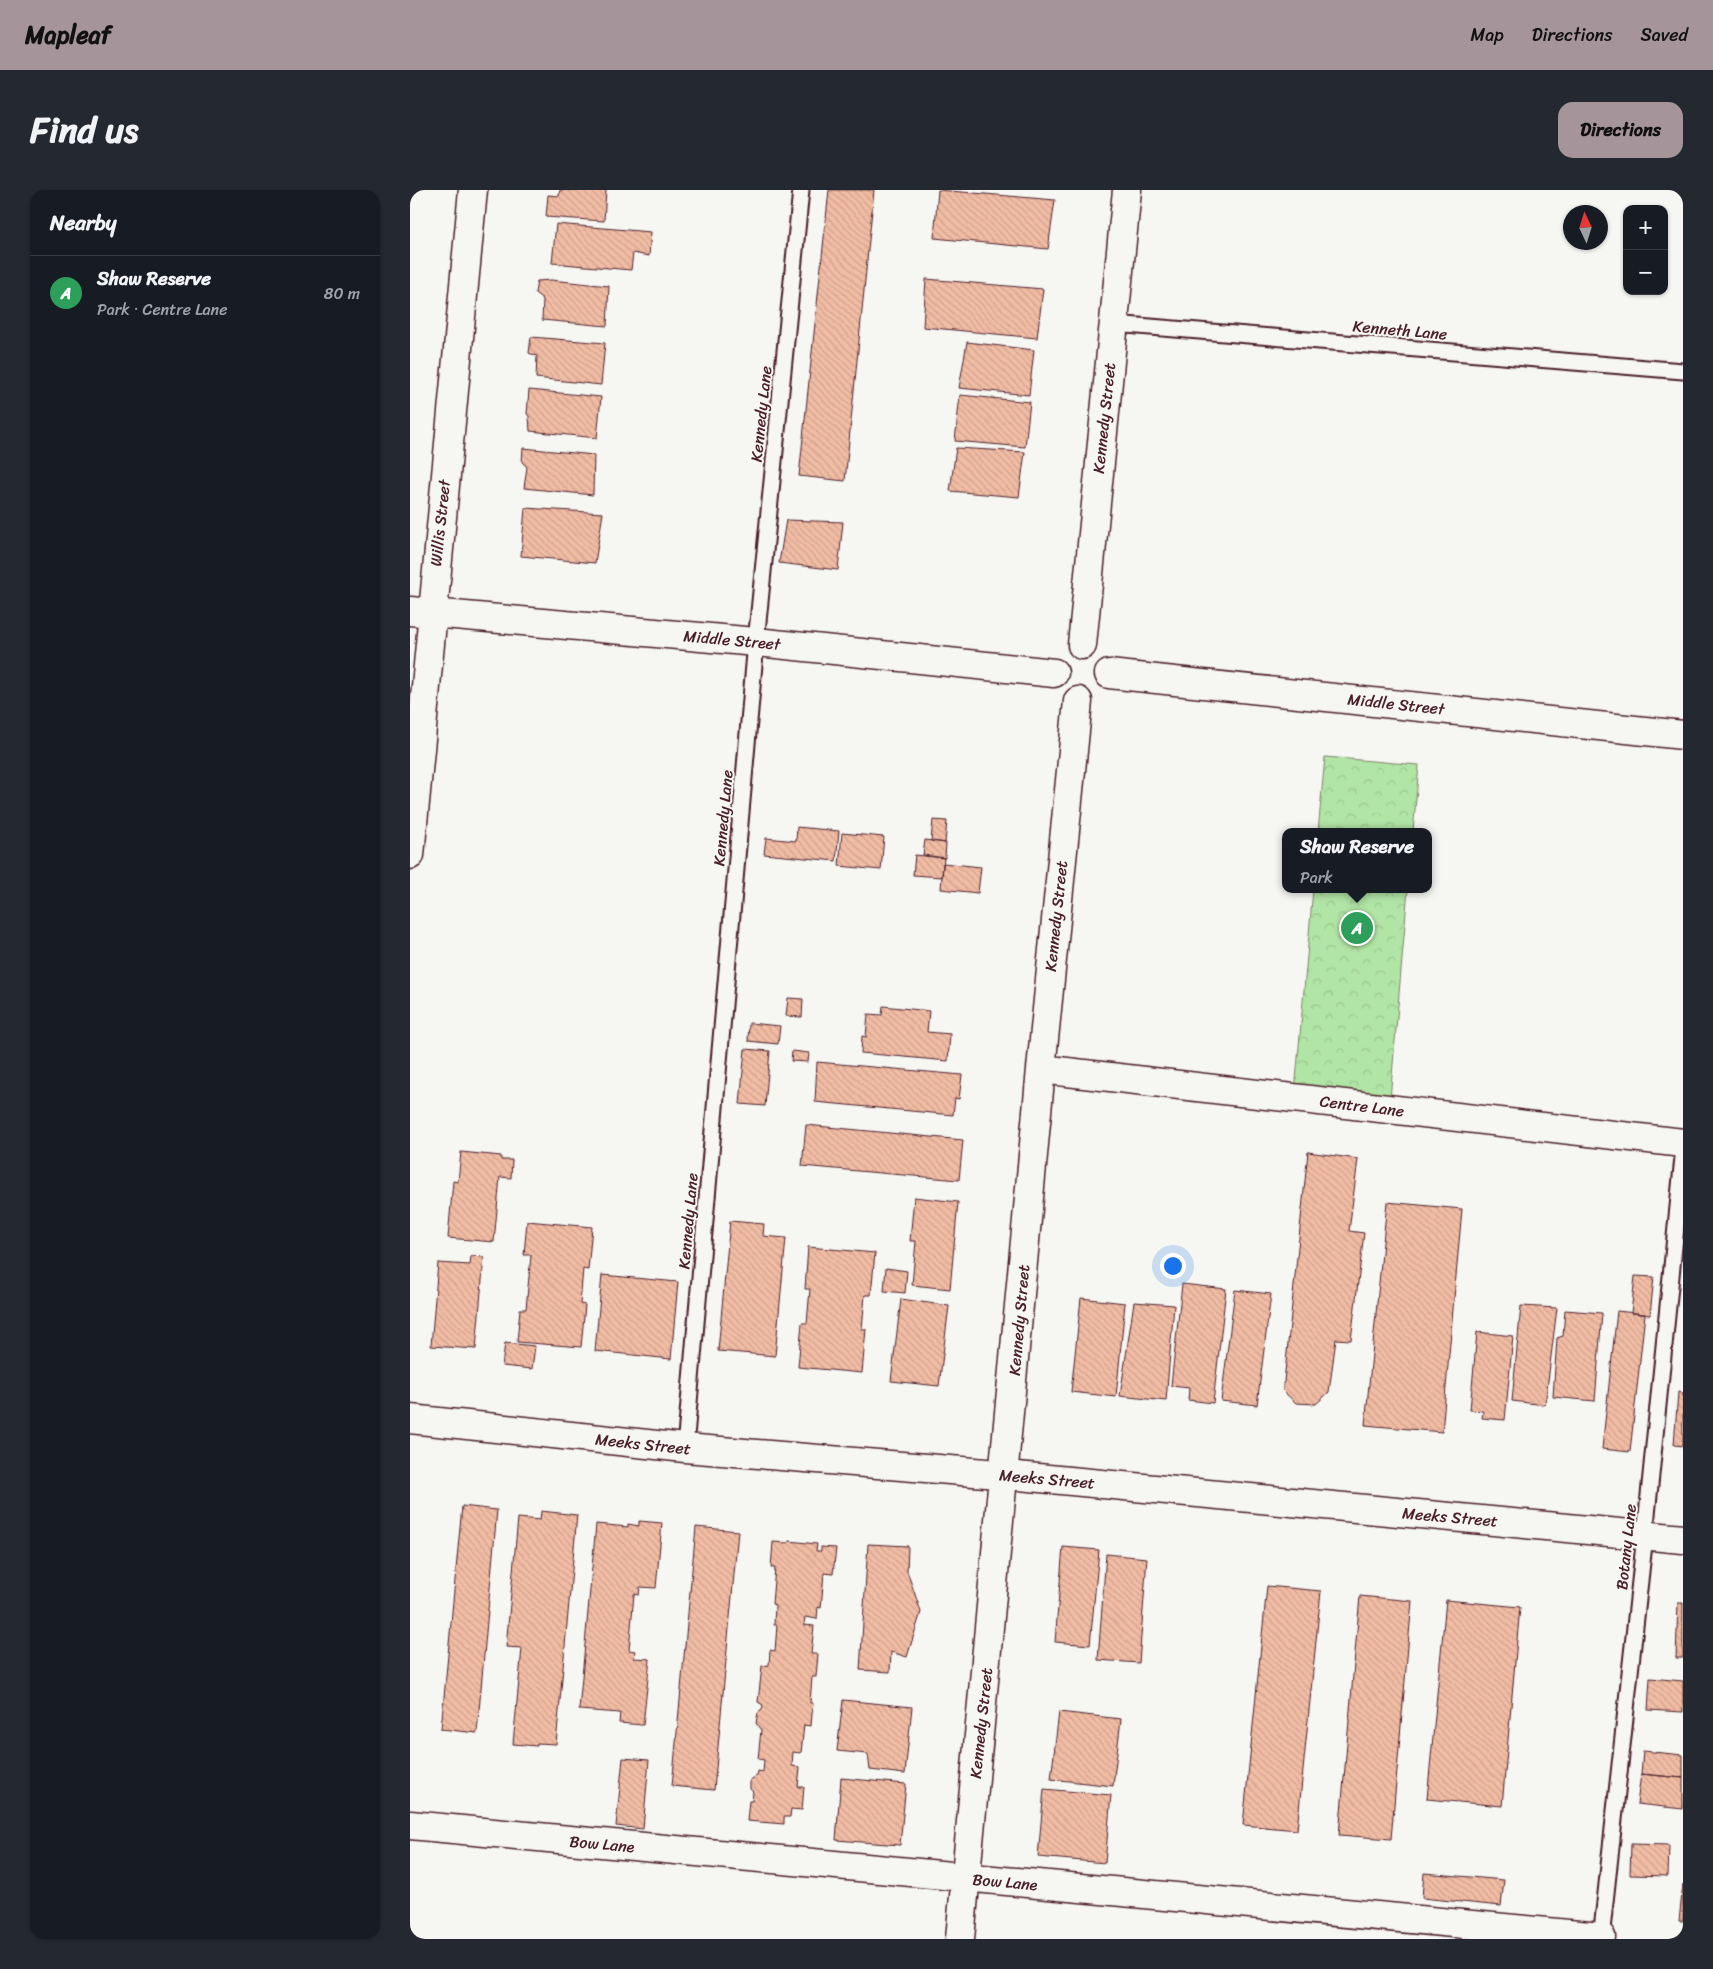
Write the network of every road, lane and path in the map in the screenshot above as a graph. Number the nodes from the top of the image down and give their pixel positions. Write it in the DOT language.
graph roads {
  1 [pos="473,190"];
  2 [pos="801,190"];
  3 [pos="1127,190"];
  4 [pos="1114,324"];
  5 [pos="1683,371"];
  6 [pos="421,612"];
  7 [pos="756,642"];
  8 [pos="1082,645"];
  9 [pos="1054,673"];
  10 [pos="1109,674"];
  11 [pos="1078,701"];
  12 [pos="1683,735"];
  13 [pos="410,855"];
  14 [pos="1041,1069"];
  15 [pos="1683,1143"];
  16 [pos="1683,1157"];
  17 [pos="410,1419"];
  18 [pos="685,1448"];
  19 [pos="1005,1475"];
  20 [pos="1645,1535"];
  21 [pos="1683,1539"];
  22 [pos="410,1826"];
  23 [pos="966,1879"];
  24 [pos="1601,1938"];
  25 [pos="960,1939"];
  1 -- 6 [label="street, Willis Street"];
  2 -- 7 [label="lane, Kennedy Lane"];
  3 -- 4 [label="street, Kennedy Street"];
  4 -- 5 [label="lane, Kenneth Lane"];
  4 -- 8 [label="street, Kennedy Street"];
  6 -- 7 [label="street, Middle Street"];
  6 -- 13 [label="street, Willis Street"];
  7 -- 9 [label="street, Middle Street"];
  7 -- 18 [label="lane, Kennedy Lane"];
  8 -- 9 [label="street"];
  8 -- 10 [label="street"];
  9 -- 11 [label="street"];
  10 -- 11 [label="street"];
  10 -- 12 [label="street, Middle Street"];
  11 -- 14 [label="street, Kennedy Street"];
  14 -- 15 [label="street, Centre Lane"];
  14 -- 19 [label="street, Kennedy Street"];
  16 -- 20 [label="lane, Botany Lane"];
  17 -- 18 [label="street, Meeks Street"];
  18 -- 19 [label="street, Meeks Street"];
  19 -- 20 [label="street, Meeks Street"];
  19 -- 23 [label="street, Kennedy Street"];
  20 -- 21 [label="street, Meeks Street"];
  20 -- 24 [label="lane, Botany Lane"];
  22 -- 23 [label="street, Bow Lane"];
  23 -- 24 [label="street, Bow Lane"];
  23 -- 25 [label="street, Kennedy Street"];
}
